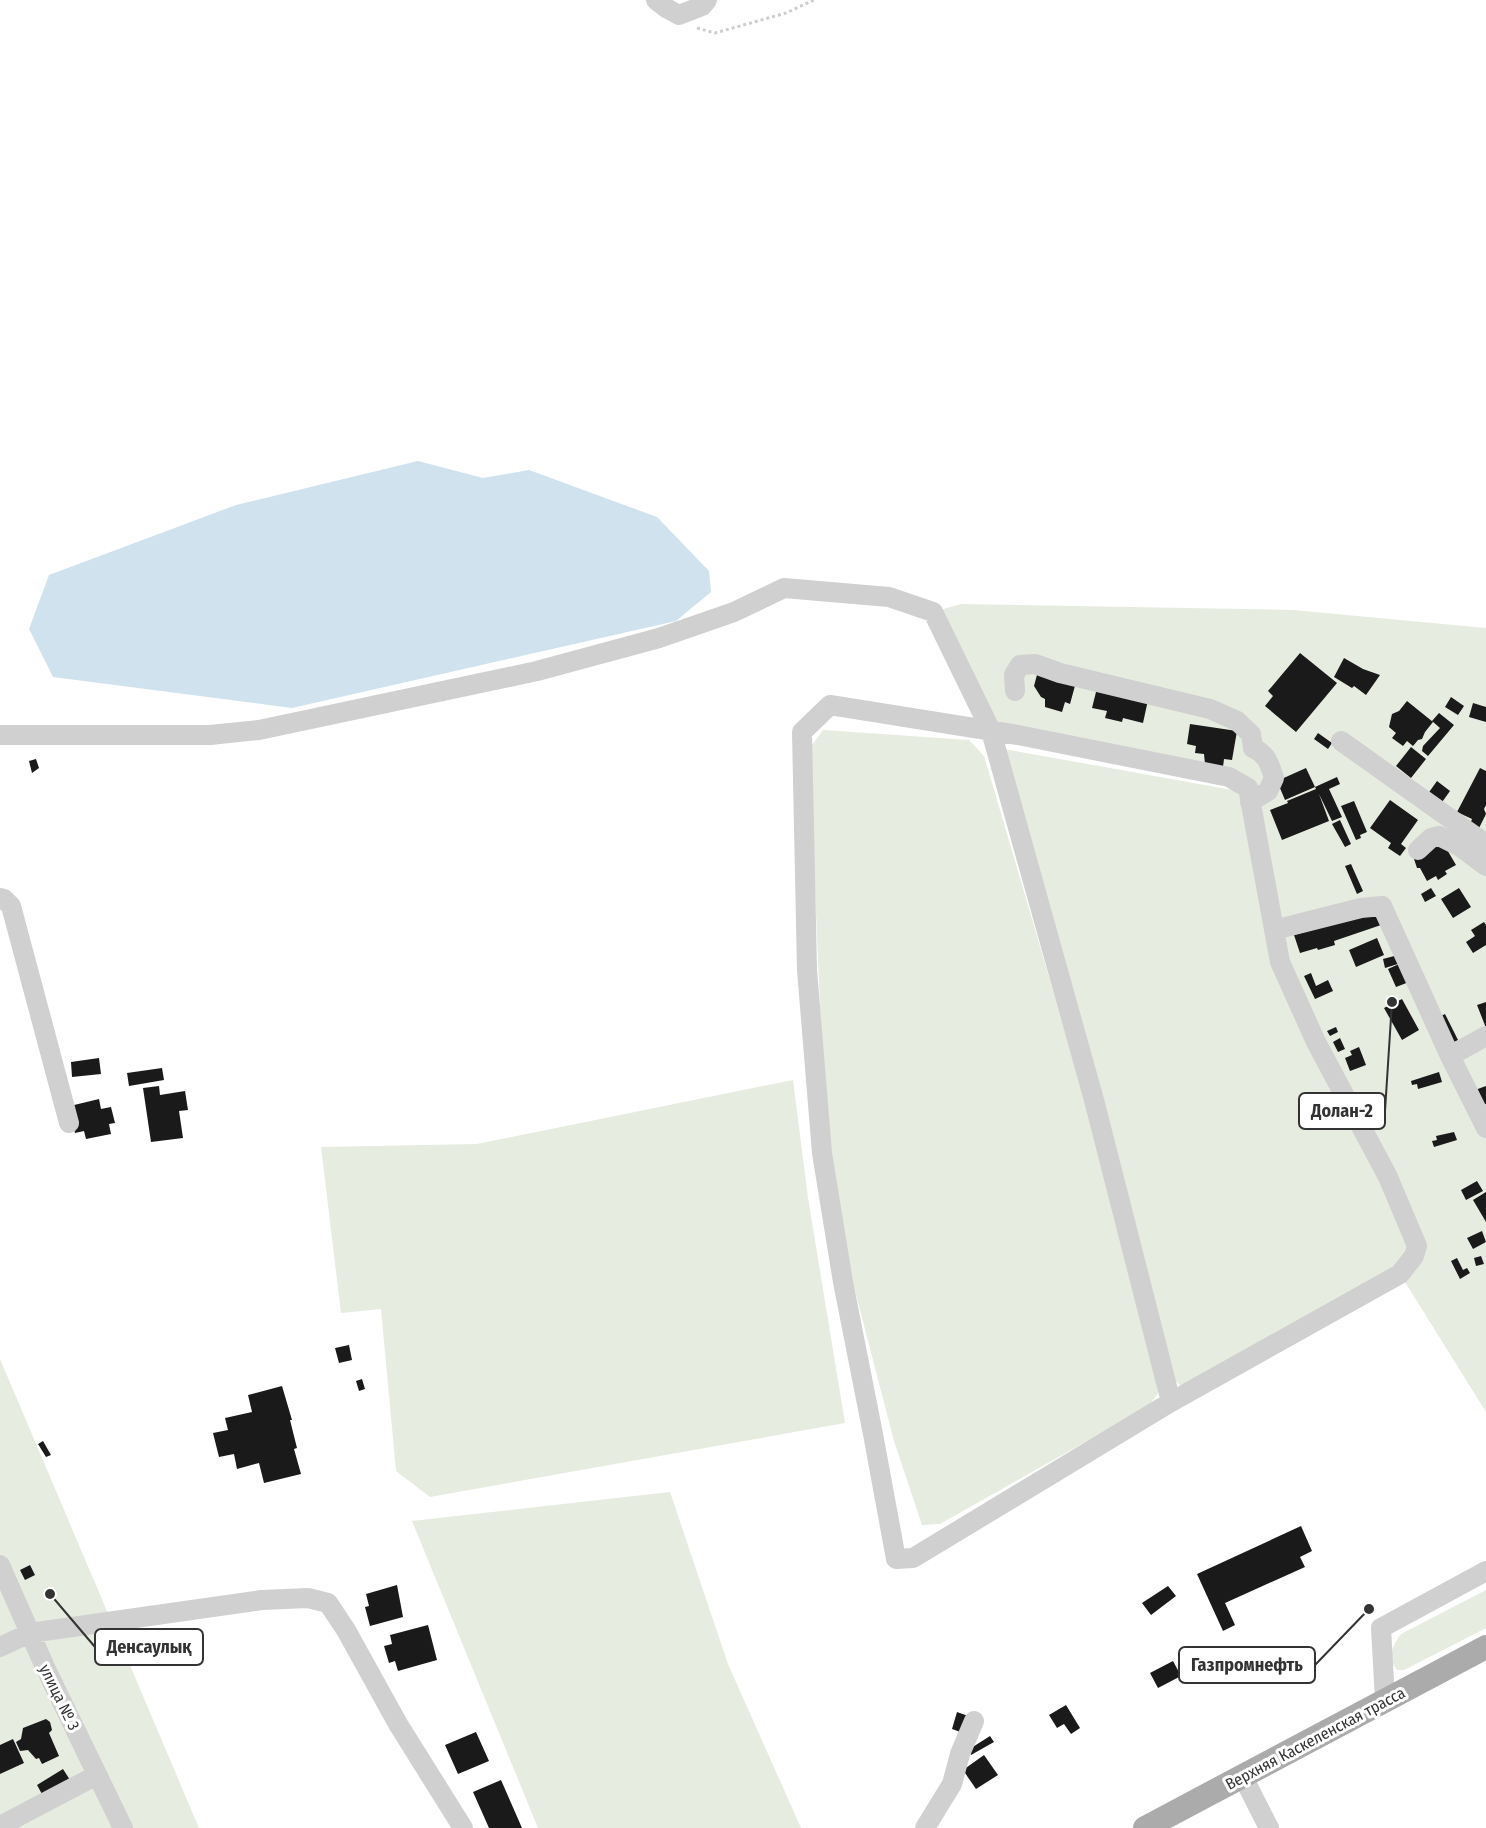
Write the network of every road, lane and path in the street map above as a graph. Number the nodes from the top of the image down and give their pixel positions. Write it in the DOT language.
graph roads {
  1 [pos="656,0"];
  2 [pos="707,0"];
  3 [pos="814,0"];
  4 [pos="679,15"];
  5 [pos="1015,691"];
  6 [pos="991,731"];
  7 [pos="0,735"];
  8 [pos="1341,741"];
  9 [pos="1250,802"];
  10 [pos="1486,844"];
  11 [pos="1419,850"];
  12 [pos="1486,866"];
  13 [pos="0,898"];
  14 [pos="1274,930"];
  15 [pos="1486,1036"];
  16 [pos="1450,1056"];
  17 [pos="69,1123"];
  18 [pos="1486,1128"];
  19 [pos="1171,1402"];
  20 [pos="0,1565"];
  21 [pos="1486,1571"];
  22 [pos="30,1633"];
  23 [pos="0,1647"];
  24 [pos="1486,1647"];
  25 [pos="1386,1700"];
  26 [pos="974,1721"];
  27 [pos="97,1774"];
  28 [pos="1243,1777"];
  29 [pos="0,1826"];
  30 [pos="123,1828"];
  31 [pos="463,1828"];
  32 [pos="925,1828"];
  33 [pos="1144,1828"];
  34 [pos="1269,1828"];
  1 -- 4 [label="street"];
  2 -- 4 [label="street"];
  3 -- 4 [label="path"];
  5 -- 9 [label="street"];
  6 -- 7 [label="street"];
  6 -- 9 [label="street"];
  6 -- 19 [label="street"];
  6 -- 19 [label="street"];
  8 -- 10 [label="street"];
  9 -- 14 [label="street"];
  11 -- 12 [label="street"];
  13 -- 17 [label="street"];
  14 -- 16 [label="street"];
  14 -- 19 [label="street"];
  15 -- 16 [label="street"];
  16 -- 18 [label="street"];
  20 -- 22 [label="street, улица № 3"];
  21 -- 25 [label="street"];
  22 -- 23 [label="street"];
  22 -- 27 [label="street, улица № 3"];
  22 -- 31 [label="street"];
  24 -- 25 [label="main road, Верхняя Каскеленская трасса"];
  25 -- 28 [label="main road, Верхняя Каскеленская трасса"];
  26 -- 32 [label="street"];
  27 -- 29 [label="street"];
  27 -- 30 [label="street, улица № 3"];
  28 -- 33 [label="main road, Верхняя Каскеленская трасса"];
  28 -- 34 [label="street"];
}
